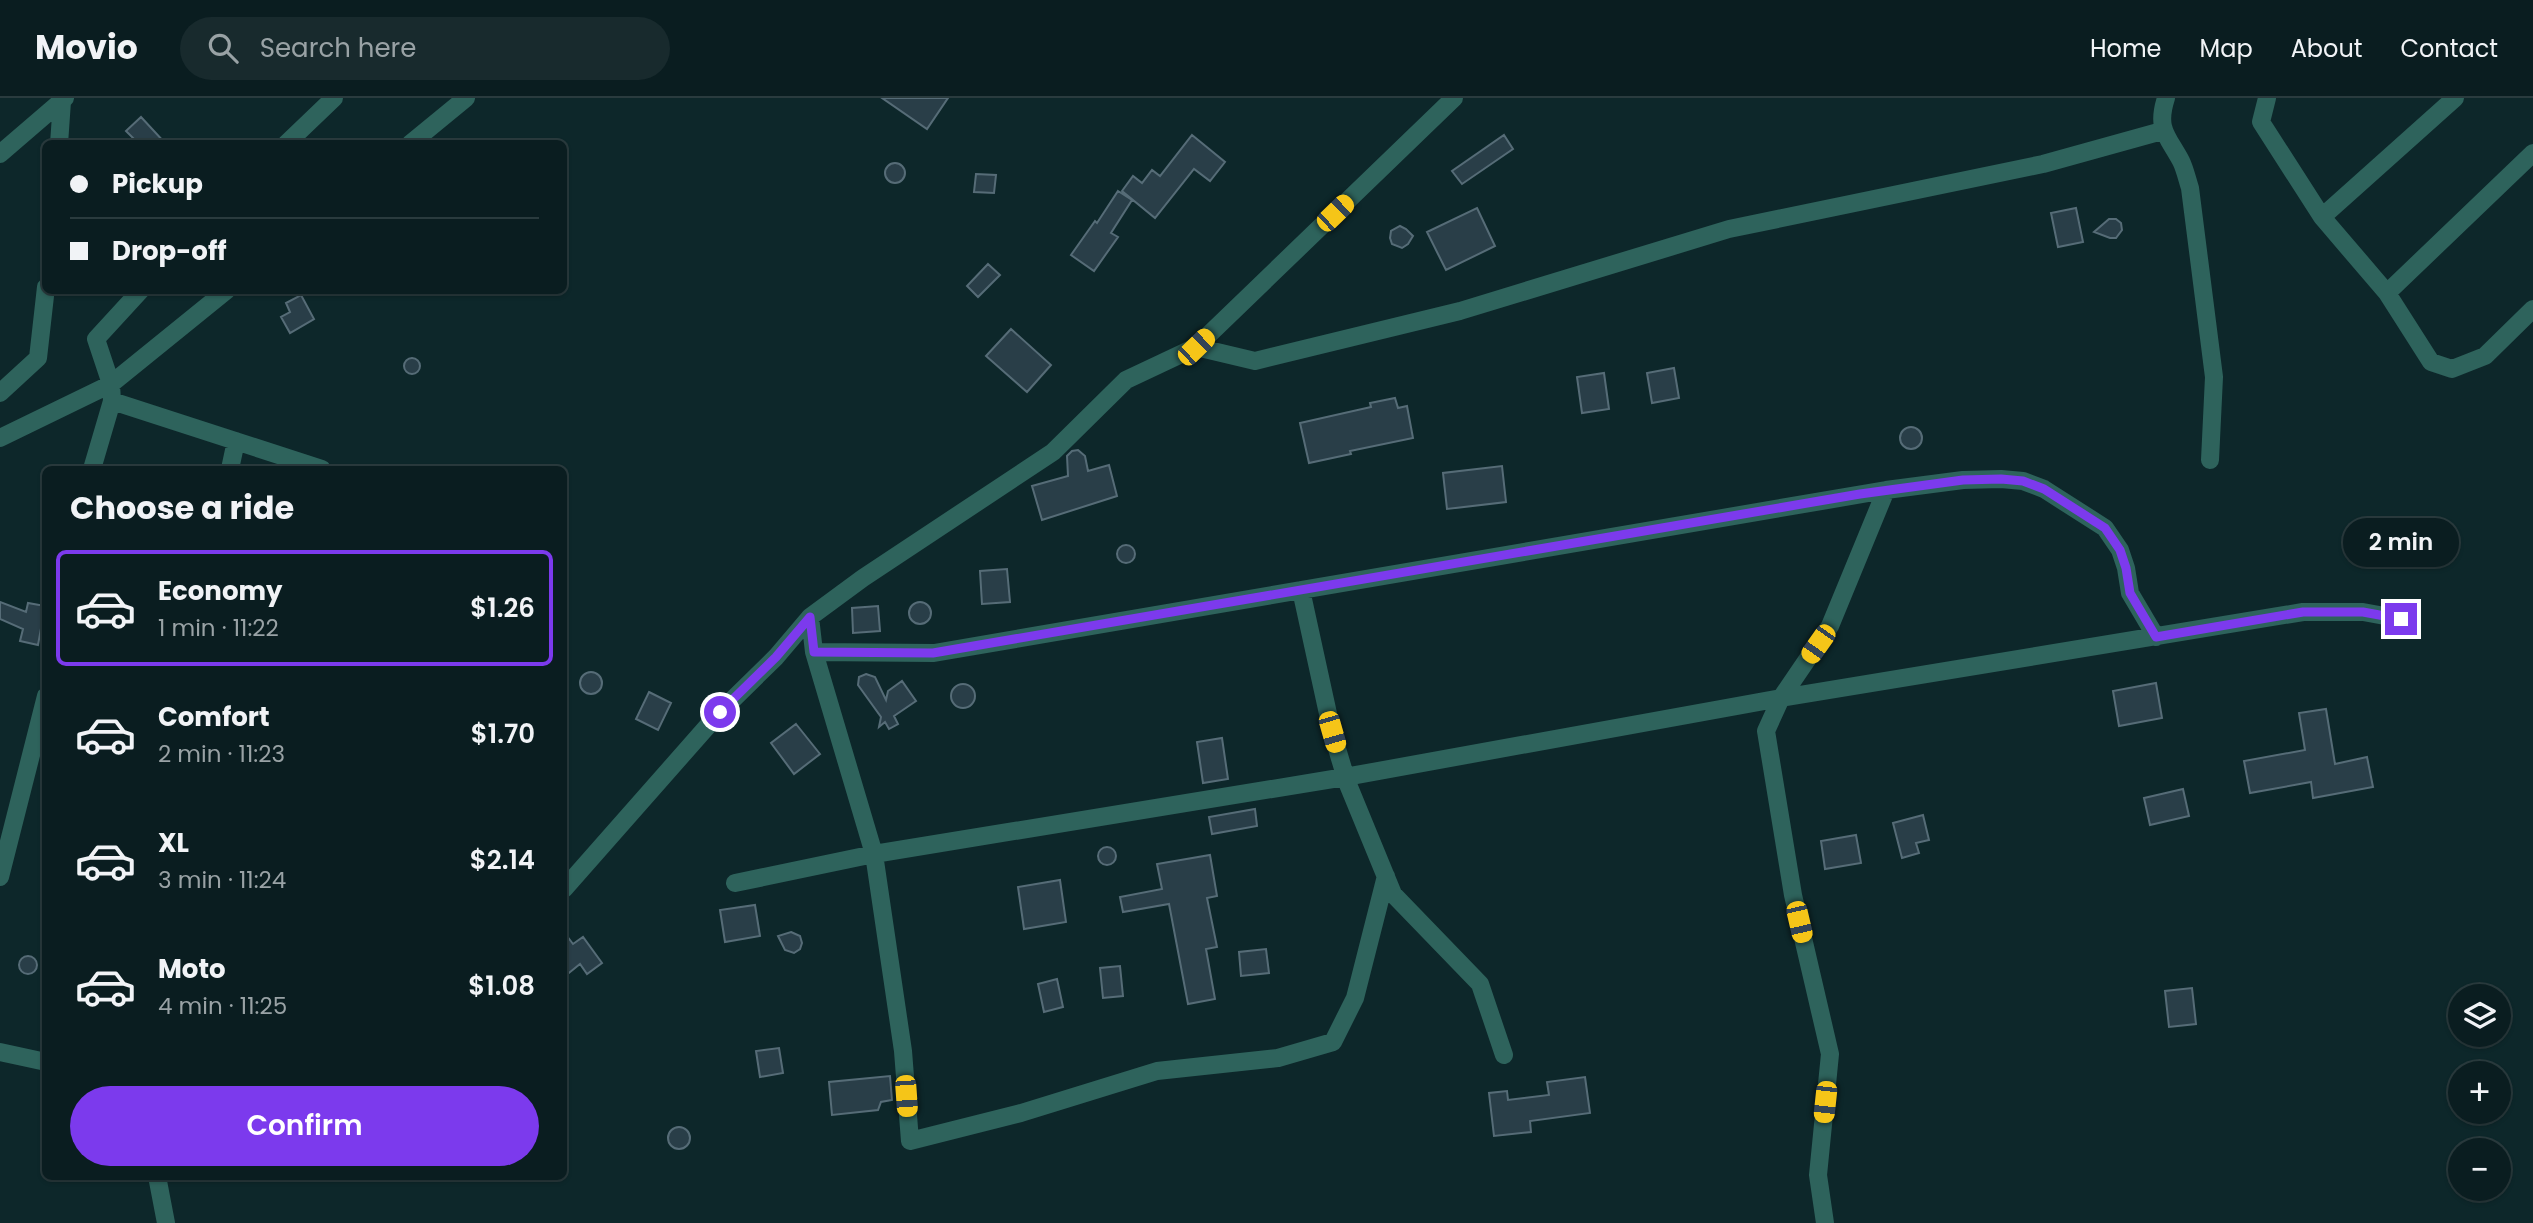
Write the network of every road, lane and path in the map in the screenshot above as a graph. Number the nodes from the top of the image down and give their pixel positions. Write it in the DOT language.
graph roads {
  1 [pos="334,98"];
  2 [pos="466,98"];
  3 [pos="1454,98"];
  4 [pos="2166,98"];
  5 [pos="2267,98"];
  6 [pos="2455,98"];
  7 [pos="64,99"];
  8 [pos="2162,131"];
  9 [pos="59,140"];
  10 [pos="290,140"];
  11 [pos="415,140"];
  12 [pos="2533,153"];
  13 [pos="0,154"];
  14 [pos="2322,217"];
  15 [pos="2387,293"];
  16 [pos="45,294"];
  17 [pos="137,294"];
  18 [pos="222,294"];
  19 [pos="2533,309"];
  20 [pos="1196,347"];
  21 [pos="112,392"];
  22 [pos="0,393"];
  23 [pos="0,438"];
  24 [pos="236,441"];
  25 [pos="2210,460"];
  26 [pos="93,466"];
  27 [pos="231,466"];
  28 [pos="313,466"];
  29 [pos="1886,490"];
  30 [pos="1301,590"];
  31 [pos="810,617"];
  32 [pos="2401,619"];
  33 [pos="2156,637"];
  34 [pos="814,652"];
  35 [pos="1781,698"];
  36 [pos="42,712"];
  37 [pos="1345,777"];
  38 [pos="874,854"];
  39 [pos="1386,876"];
  40 [pos="0,877"];
  41 [pos="735,883"];
  42 [pos="567,886"];
  43 [pos="0,1052"];
  44 [pos="1504,1055"];
  45 [pos="42,1061"];
  46 [pos="158,1180"];
  47 [pos="166,1223"];
  48 [pos="1825,1223"];
  1 -- 10 [label="street"];
  2 -- 11 [label="street"];
  3 -- 20 [label="street"];
  4 -- 8 [label="street"];
  5 -- 14 [label="street"];
  6 -- 14 [label="street"];
  7 -- 9 [label="street"];
  7 -- 13 [label="street"];
  8 -- 20 [label="street"];
  8 -- 25 [label="street"];
  12 -- 15 [label="street"];
  14 -- 15 [label="street"];
  15 -- 19 [label="street"];
  16 -- 22 [label="street"];
  17 -- 21 [label="street"];
  18 -- 21 [label="street"];
  20 -- 31 [label="street"];
  21 -- 23 [label="street"];
  21 -- 24 [label="street"];
  21 -- 26 [label="street"];
  24 -- 27 [label="street"];
  24 -- 28 [label="street"];
  29 -- 30 [label="street"];
  29 -- 33 [label="street"];
  29 -- 35 [label="street"];
  30 -- 34 [label="street"];
  30 -- 37 [label="street"];
  31 -- 34 [label="street"];
  31 -- 42 [label="street"];
  32 -- 33 [label="street"];
  33 -- 35 [label="street"];
  34 -- 38 [label="street"];
  35 -- 37 [label="street"];
  35 -- 48 [label="street"];
  36 -- 40 [label="street"];
  37 -- 38 [label="street"];
  37 -- 39 [label="street"];
  38 -- 39 [label="street"];
  38 -- 41 [label="street"];
  39 -- 44 [label="street"];
  43 -- 45 [label="street"];
  46 -- 47 [label="street"];
}
